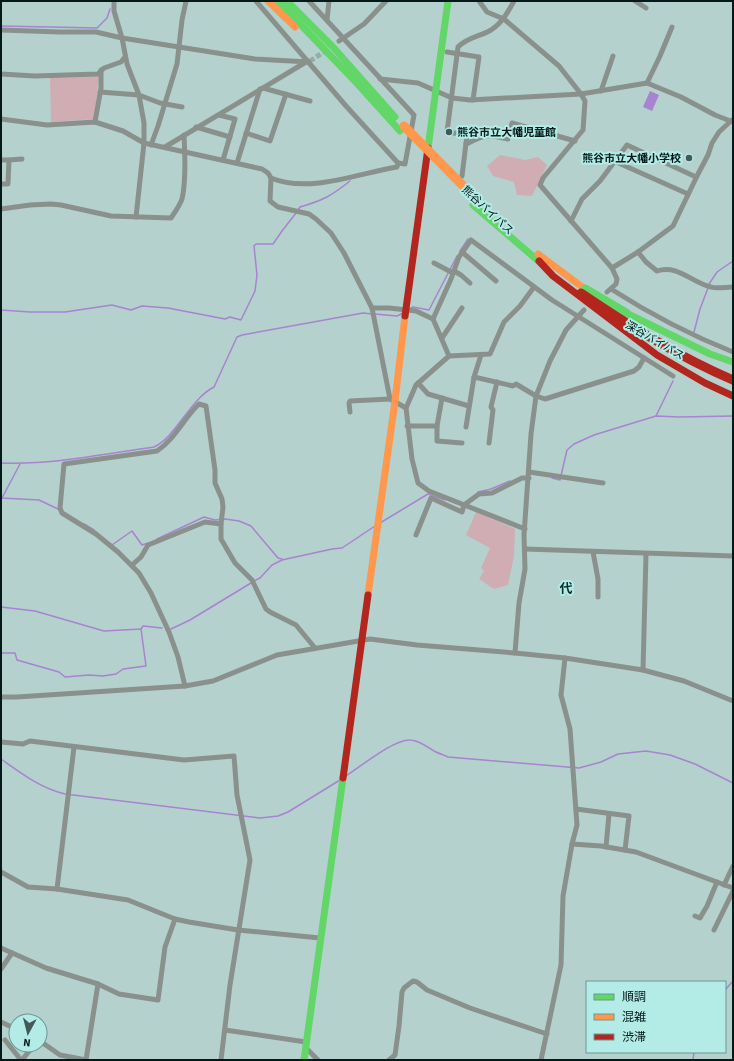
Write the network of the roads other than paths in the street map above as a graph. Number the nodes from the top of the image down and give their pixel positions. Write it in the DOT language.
graph roads {
  1 [pos="114,1"];
  2 [pos="186,1"];
  3 [pos="256,1"];
  4 [pos="268,1"];
  5 [pos="278,1"];
  6 [pos="287,1"];
  7 [pos="295,1"];
  8 [pos="309,1"];
  9 [pos="329,1"];
  10 [pos="386,1"];
  11 [pos="448,1"];
  12 [pos="479,1"];
  13 [pos="514,1"];
  14 [pos="635,1"];
  15 [pos="646,8"];
  16 [pos="504,19"];
  17 [pos="327,20"];
  18 [pos="672,27"];
  19 [pos="1,30"];
  20 [pos="122,38"];
  21 [pos="338,42"];
  22 [pos="180,46"];
  23 [pos="447,52"];
  24 [pos="457,54"];
  25 [pos="613,56"];
  26 [pos="125,58"];
  27 [pos="308,62"];
  28 [pos="101,70"];
  29 [pos="1,74"];
  30 [pos="353,79"];
  31 [pos="380,79"];
  32 [pos="647,83"];
  33 [pos="261,88"];
  34 [pos="436,91"];
  35 [pos="601,91"];
  36 [pos="100,92"];
  37 [pos="286,94"];
  38 [pos="581,94"];
  39 [pos="139,96"];
  40 [pos="452,98"];
  41 [pos="473,100"];
  42 [pos="310,101"];
  43 [pos="165,104"];
  44 [pos="182,107"];
  45 [pos="219,114"];
  46 [pos="1,119"];
  47 [pos="732,121"];
  48 [pos="95,122"];
  49 [pos="196,128"];
  50 [pos="402,129"];
  51 [pos="246,134"];
  52 [pos="184,135"];
  53 [pos="230,137"];
  54 [pos="575,141"];
  55 [pos="144,144"];
  56 [pos="466,144"];
  57 [pos="151,145"];
  58 [pos="165,147"];
  59 [pos="185,151"];
  60 [pos="22,159"];
  61 [pos="1,160"];
  62 [pos="9,160"];
  63 [pos="222,160"];
  64 [pos="614,161"];
  65 [pos="237,163"];
  66 [pos="398,163"];
  67 [pos="462,176"];
  68 [pos="696,177"];
  69 [pos="271,178"];
  70 [pos="1,184"];
  71 [pos="688,194"];
  72 [pos="475,203"];
  73 [pos="1,209"];
  74 [pos="136,217"];
  75 [pos="571,221"];
  76 [pos="462,252"];
  77 [pos="638,252"];
  78 [pos="539,261"];
  79 [pos="434,263"];
  80 [pos="612,268"];
  81 [pos="454,272"];
  82 [pos="496,282"];
  83 [pos="470,283"];
  84 [pos="534,287"];
  85 [pos="733,287"];
  86 [pos="583,291"];
  87 [pos="462,308"];
  88 [pos="372,309"];
  89 [pos="409,310"];
  90 [pos="584,310"];
  91 [pos="577,316"];
  92 [pos="433,319"];
  93 [pos="442,338"];
  94 [pos="733,352"];
  95 [pos="481,355"];
  96 [pos="449,356"];
  97 [pos="644,358"];
  98 [pos="733,362"];
  99 [pos="733,374"];
  100 [pos="673,376"];
  101 [pos="474,377"];
  102 [pos="733,380"];
  103 [pos="497,382"];
  104 [pos="418,383"];
  105 [pos="536,396"];
  106 [pos="733,396"];
  107 [pos="442,398"];
  108 [pos="393,400"];
  109 [pos="469,406"];
  110 [pos="406,408"];
  111 [pos="350,412"];
  112 [pos="407,426"];
  113 [pos="437,426"];
  114 [pos="466,426"];
  115 [pos="462,443"];
  116 [pos="489,443"];
  117 [pos="529,474"];
  118 [pos="603,483"];
  119 [pos="464,505"];
  120 [pos="221,523"];
  121 [pos="525,529"];
  122 [pos="416,535"];
  123 [pos="525,549"];
  124 [pos="593,552"];
  125 [pos="646,554"];
  126 [pos="733,556"];
  127 [pos="132,565"];
  128 [pos="598,597"];
  129 [pos="362,641"];
  130 [pos="315,648"];
  131 [pos="515,653"];
  132 [pos="565,658"];
  133 [pos="643,670"];
  134 [pos="185,686"];
  135 [pos="1,697"];
  136 [pos="733,701"];
  137 [pos="1,742"];
  138 [pos="74,747"];
  139 [pos="576,809"];
  140 [pos="609,814"];
  141 [pos="572,844"];
  142 [pos="606,847"];
  143 [pos="625,850"];
  144 [pos="733,866"];
  145 [pos="1,872"];
  146 [pos="717,882"];
  147 [pos="724,885"];
  148 [pos="733,888"];
  149 [pos="57,889"];
  150 [pos="733,892"];
  151 [pos="695,916"];
  152 [pos="175,919"];
  153 [pos="238,930"];
  154 [pos="714,930"];
  155 [pos="320,938"];
  156 [pos="1,948"];
  157 [pos="12,954"];
  158 [pos="1,969"];
  159 [pos="98,984"];
  160 [pos="225,1030"];
  161 [pos="547,1034"];
  162 [pos="5,1040"];
  163 [pos="306,1045"];
  164 [pos="48,1047"];
  165 [pos="22,1060"];
  166 [pos="86,1060"];
  167 [pos="221,1060"];
  168 [pos="304,1060"];
  169 [pos="318,1060"];
  170 [pos="389,1060"];
  171 [pos="541,1060"];
  1 -- 20 [label="street"];
  2 -- 22 [label="street"];
  3 -- 27 [label="street"];
  4 -- 30 [label="main road"];
  5 -- 30 [label="main road, 熊谷バイパス"];
  6 -- 21 [label="main road, 熊谷バイパス"];
  7 -- 21 [label="main road"];
  8 -- 17 [label="street"];
  9 -- 17 [label="street"];
  10 -- 21 [label="street"];
  11 -- 34 [label="main road"];
  12 -- 16 [label="street"];
  13 -- 16 [label="street"];
  14 -- 15 [label="street"];
  16 -- 24 [label="street"];
  16 -- 38 [label="street"];
  17 -- 21 [label="street"];
  18 -- 32 [label="street"];
  19 -- 20 [label="street"];
  20 -- 22 [label="street"];
  20 -- 26 [label="street"];
  21 -- 31 [label="street"];
  21 -- 50 [label="main road, 熊谷バイパス"];
  22 -- 27 [label="street"];
  22 -- 43 [label="street"];
  23 -- 24 [label="street"];
  24 -- 40 [label="street"];
  24 -- 41 [label="street"];
  25 -- 35 [label="street"];
  26 -- 28 [label="street"];
  26 -- 39 [label="street"];
  27 -- 33 [label="street"];
  27 -- 66 [label="street"];
  28 -- 29 [label="street"];
  28 -- 36 [label="street"];
  30 -- 50 [label="main road, 熊谷バイパス"];
  31 -- 34 [label="street"];
  31 -- 66 [label="street"];
  32 -- 35 [label="street"];
  32 -- 47 [label="street"];
  33 -- 37 [label="street"];
  33 -- 45 [label="street"];
  33 -- 51 [label="street"];
  34 -- 40 [label="street"];
  34 -- 89 [label="main road"];
  35 -- 38 [label="street"];
  36 -- 39 [label="street"];
  36 -- 48 [label="street"];
  37 -- 42 [label="street"];
  37 -- 51 [label="street"];
  38 -- 41 [label="street"];
  38 -- 54 [label="street"];
  39 -- 43 [label="street"];
  39 -- 55 [label="street"];
  40 -- 41 [label="street"];
  40 -- 56 [label="street"];
  43 -- 44 [label="street"];
  43 -- 57 [label="street"];
  45 -- 49 [label="street"];
  45 -- 53 [label="street"];
  46 -- 48 [label="street"];
  47 -- 68 [label="street"];
  48 -- 55 [label="street"];
  49 -- 52 [label="street"];
  49 -- 53 [label="street"];
  50 -- 72 [label="main road, 熊谷バイパス, bridge"];
  51 -- 65 [label="street"];
  52 -- 58 [label="street"];
  52 -- 59 [label="street"];
  53 -- 63 [label="street"];
  54 -- 56 [label="street"];
  54 -- 75 [label="street"];
  55 -- 57 [label="street"];
  55 -- 74 [label="street"];
  56 -- 67 [label="street"];
  57 -- 58 [label="street"];
  58 -- 59 [label="street"];
  59 -- 63 [label="street"];
  59 -- 74 [label="street"];
  60 -- 62 [label="street"];
  61 -- 62 [label="street"];
  62 -- 70 [label="street"];
  63 -- 65 [label="street"];
  64 -- 68 [label="street"];
  64 -- 71 [label="street"];
  64 -- 75 [label="street"];
  65 -- 69 [label="street"];
  66 -- 69 [label="street"];
  68 -- 71 [label="street"];
  69 -- 88 [label="street"];
  71 -- 77 [label="street"];
  72 -- 78 [label="main road, 熊谷バイパス"];
  72 -- 86 [label="main road, 熊谷バイパス"];
  73 -- 74 [label="street"];
  75 -- 80 [label="street"];
  76 -- 81 [label="street"];
  76 -- 82 [label="street"];
  76 -- 84 [label="street"];
  77 -- 80 [label="street"];
  77 -- 85 [label="street"];
  78 -- 86 [label="main road, 熊谷バイパス"];
  78 -- 106 [label="main road"];
  79 -- 81 [label="street"];
  80 -- 94 [label="street"];
  81 -- 83 [label="street"];
  81 -- 92 [label="street"];
  84 -- 91 [label="street"];
  84 -- 95 [label="street"];
  86 -- 98 [label="main road, 熊谷バイパス, bridge"];
  86 -- 99 [label="main road, 深谷バイパス, bridge"];
  86 -- 102 [label="main road, 深谷バイパス, bridge"];
  87 -- 93 [label="street"];
  88 -- 89 [label="street"];
  88 -- 108 [label="street"];
  89 -- 92 [label="street"];
  89 -- 108 [label="main road"];
  90 -- 91 [label="street"];
  91 -- 97 [label="street"];
  91 -- 105 [label="street"];
  92 -- 93 [label="street"];
  93 -- 96 [label="street"];
  95 -- 96 [label="street"];
  95 -- 101 [label="street"];
  96 -- 104 [label="street"];
  97 -- 100 [label="street"];
  97 -- 105 [label="street"];
  101 -- 103 [label="street"];
  101 -- 109 [label="street"];
  103 -- 105 [label="street"];
  103 -- 116 [label="street"];
  104 -- 107 [label="street"];
  104 -- 110 [label="street"];
  105 -- 117 [label="street"];
  107 -- 109 [label="street"];
  107 -- 113 [label="street"];
  108 -- 110 [label="street"];
  108 -- 111 [label="street"];
  108 -- 129 [label="main road"];
  109 -- 114 [label="street"];
  110 -- 112 [label="street"];
  112 -- 113 [label="street"];
  112 -- 119 [label="street"];
  113 -- 115 [label="street"];
  117 -- 118 [label="street"];
  117 -- 119 [label="street"];
  117 -- 121 [label="street"];
  119 -- 121 [label="street"];
  119 -- 122 [label="street"];
  120 -- 127 [label="street"];
  120 -- 127 [label="street"];
  120 -- 130 [label="street"];
  121 -- 123 [label="street"];
  123 -- 124 [label="street"];
  123 -- 131 [label="street"];
  124 -- 125 [label="street"];
  124 -- 128 [label="street"];
  125 -- 126 [label="street"];
  125 -- 133 [label="street"];
  127 -- 134 [label="street"];
  129 -- 130 [label="street"];
  129 -- 131 [label="street"];
  129 -- 155 [label="main road"];
  130 -- 134 [label="street"];
  131 -- 132 [label="street"];
  132 -- 133 [label="street"];
  132 -- 139 [label="street"];
  133 -- 136 [label="street"];
  134 -- 135 [label="street"];
  137 -- 138 [label="street"];
  138 -- 149 [label="street"];
  138 -- 153 [label="street"];
  139 -- 140 [label="street"];
  139 -- 141 [label="street"];
  140 -- 142 [label="street"];
  140 -- 143 [label="street"];
  141 -- 142 [label="street"];
  141 -- 161 [label="street"];
  142 -- 143 [label="street"];
  143 -- 146 [label="street"];
  144 -- 147 [label="street"];
  145 -- 149 [label="street"];
  146 -- 147 [label="street"];
  146 -- 151 [label="street"];
  147 -- 148 [label="street"];
  149 -- 152 [label="street"];
  150 -- 154 [label="street"];
  152 -- 153 [label="street"];
  152 -- 159 [label="street"];
  153 -- 155 [label="street"];
  153 -- 160 [label="street"];
  155 -- 163 [label="main road"];
  156 -- 157 [label="street"];
  157 -- 158 [label="street"];
  157 -- 159 [label="street"];
  159 -- 166 [label="street"];
  160 -- 163 [label="street"];
  160 -- 167 [label="street"];
  161 -- 170 [label="street"];
  161 -- 171 [label="street"];
  162 -- 165 [label="street"];
  163 -- 168 [label="main road"];
  163 -- 169 [label="street"];
  164 -- 166 [label="street"];
}
